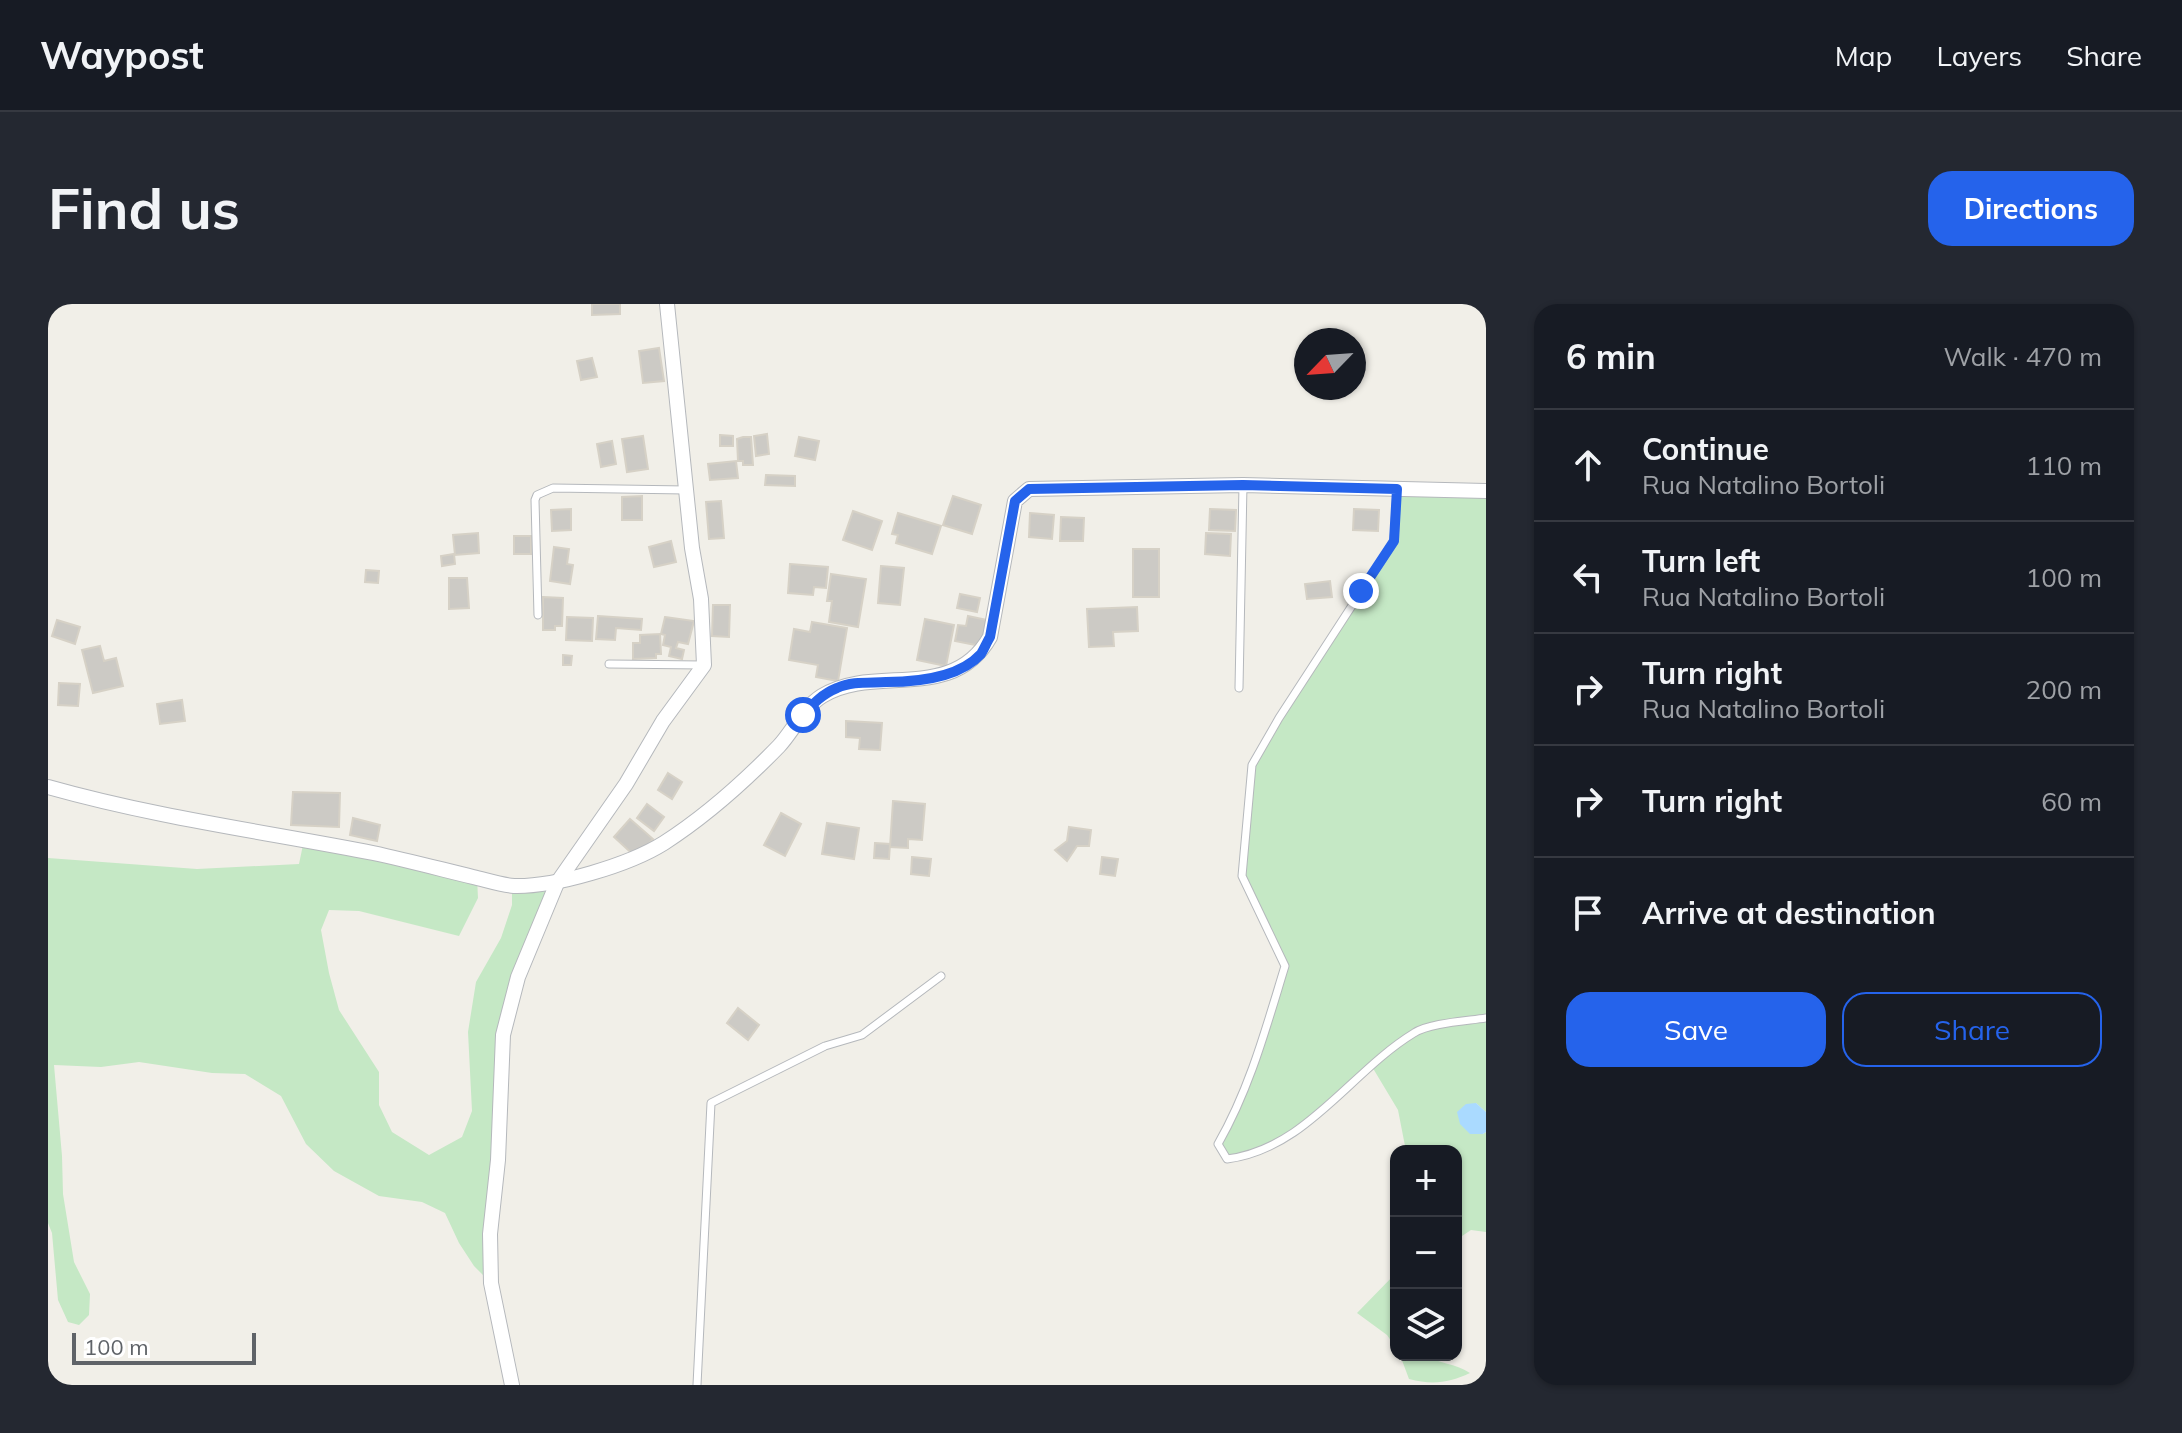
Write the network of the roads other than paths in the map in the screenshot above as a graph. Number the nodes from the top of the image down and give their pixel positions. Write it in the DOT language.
graph roads {
  1 [pos="667,304"];
  2 [pos="1243,485"];
  3 [pos="1397,489"];
  4 [pos="686,490"];
  5 [pos="1486,491"];
  6 [pos="538,615"];
  7 [pos="609,664"];
  8 [pos="704,665"];
  9 [pos="1239,688"];
  10 [pos="48,787"];
  11 [pos="557,883"];
  12 [pos="941,976"];
  13 [pos="1486,1018"];
  14 [pos="512,1385"];
  15 [pos="697,1385"];
  1 -- 4 [label="street"];
  2 -- 3 [label="street"];
  2 -- 9 [label="lane"];
  2 -- 11 [label="street"];
  3 -- 5 [label="street"];
  3 -- 13 [label="lane"];
  4 -- 6 [label="lane"];
  4 -- 8 [label="street"];
  7 -- 8 [label="lane"];
  8 -- 11 [label="street"];
  10 -- 11 [label="street"];
  11 -- 14 [label="street"];
  12 -- 15 [label="lane"];
}
